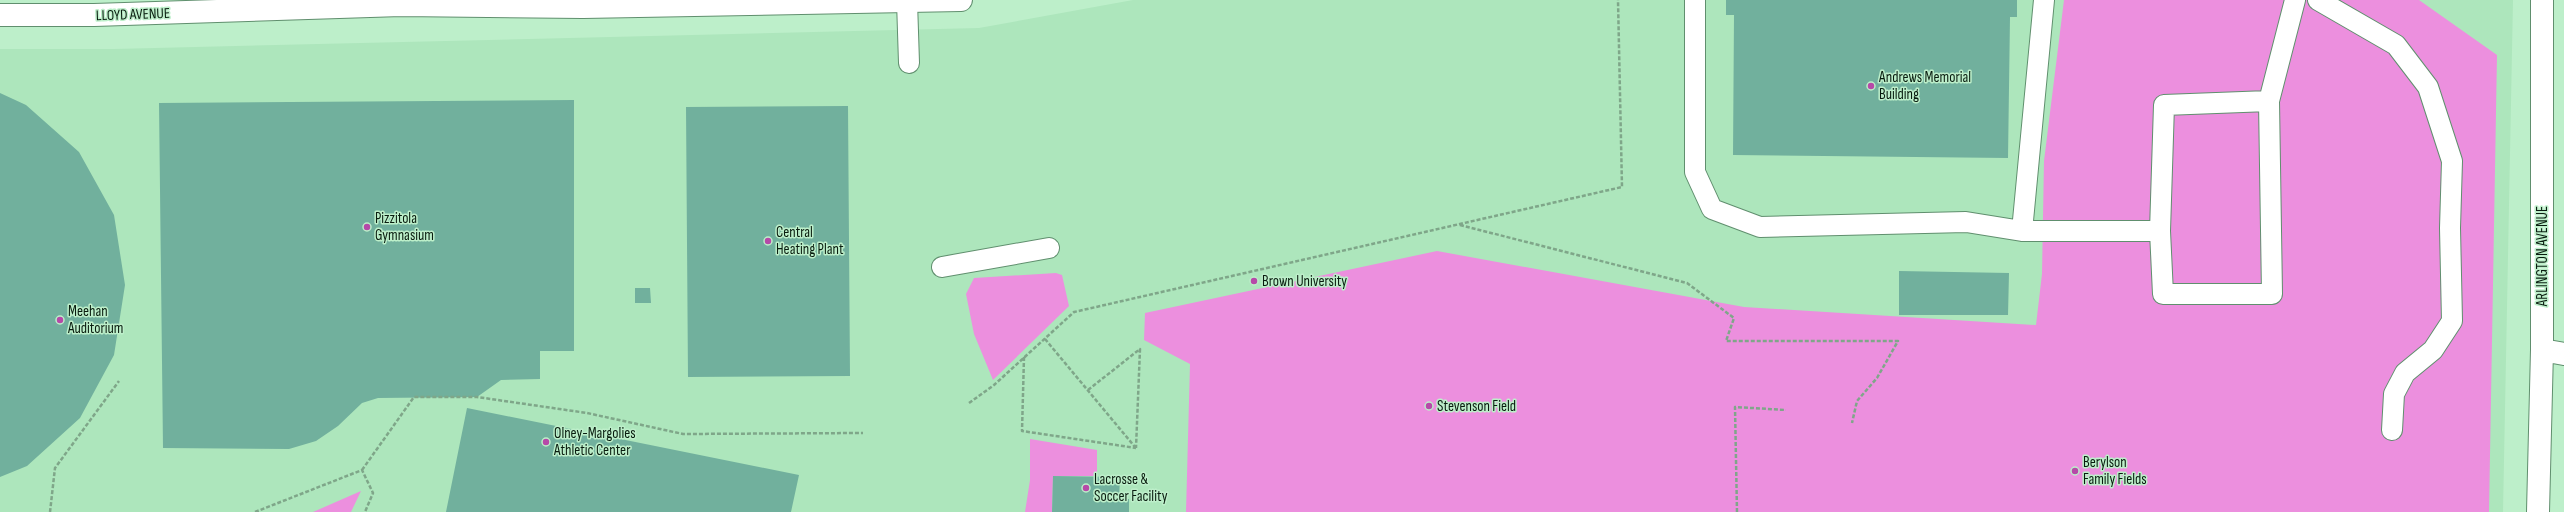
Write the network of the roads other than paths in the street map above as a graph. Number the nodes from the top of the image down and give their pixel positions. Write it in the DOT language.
graph roads {
  1 [pos="962,0"];
  2 [pos="1695,0"];
  3 [pos="2044,0"];
  4 [pos="2295,0"];
  5 [pos="2318,0"];
  6 [pos="2542,0"];
  7 [pos="907,1"];
  8 [pos="401,3"];
  9 [pos="0,15"];
  10 [pos="909,63"];
  11 [pos="2269,102"];
  12 [pos="2022,230"];
  13 [pos="2160,231"];
  14 [pos="1049,248"];
  15 [pos="942,267"];
  16 [pos="2542,350"];
  17 [pos="2564,354"];
  18 [pos="2392,430"];
  19 [pos="2538,512"];
  1 -- 7 [label="street, LLOYD AVENUE"];
  2 -- 12 [label="lane"];
  3 -- 12 [label="lane"];
  4 -- 11 [label="lane"];
  5 -- 18 [label="lane"];
  6 -- 16 [label="street, ARLINGTON AVENUE"];
  7 -- 8 [label="street, LLOYD AVENUE"];
  7 -- 10 [label="lane"];
  8 -- 9 [label="street, LLOYD AVENUE"];
  11 -- 13 [label="lane"];
  11 -- 13 [label="lane"];
  12 -- 13 [label="lane"];
  14 -- 15 [label="lane"];
  16 -- 17 [label="street"];
  16 -- 19 [label="street, ARLINGTON AVENUE"];
}
